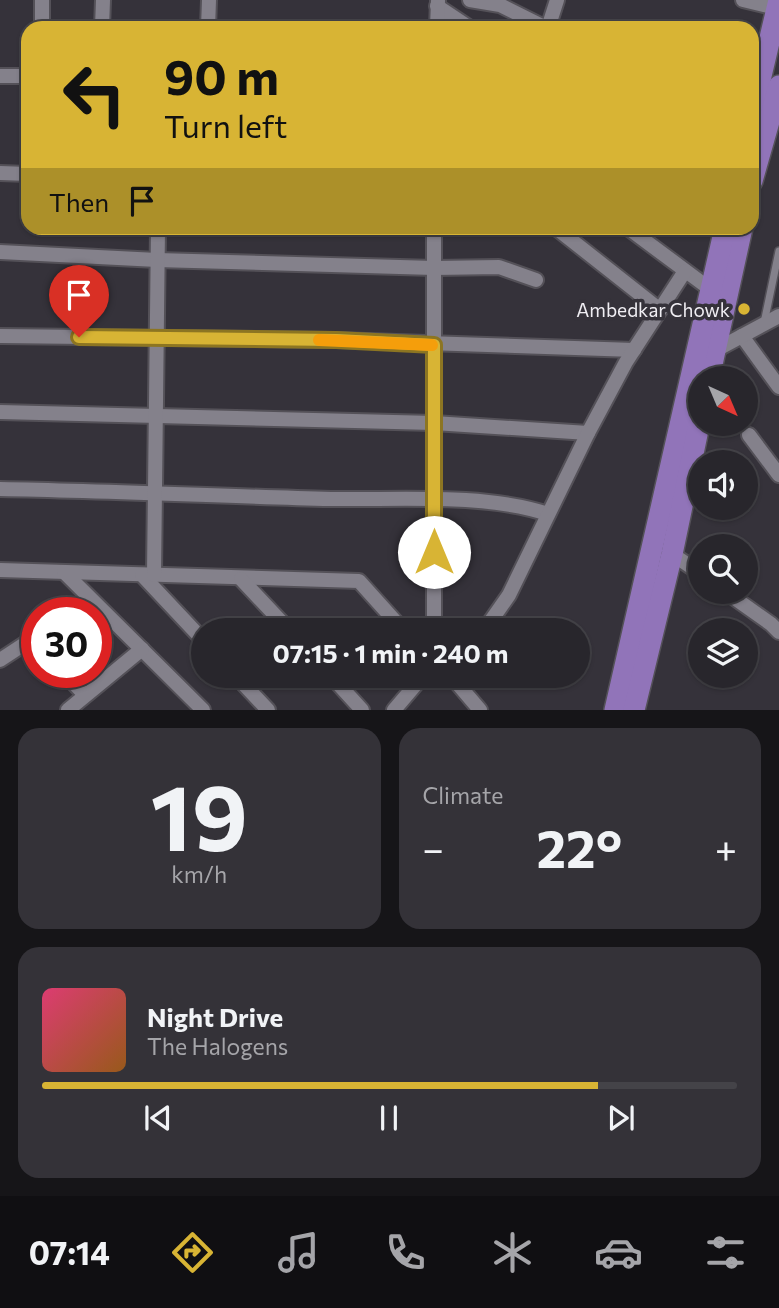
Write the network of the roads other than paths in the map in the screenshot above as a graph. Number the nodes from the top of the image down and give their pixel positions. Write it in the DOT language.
graph roads {
  1 [pos="43,0"];
  2 [pos="103,0"];
  3 [pos="209,0"];
  4 [pos="470,0"];
  5 [pos="556,0"];
  6 [pos="743,0"];
  7 [pos="437,3"];
  8 [pos="778,4"];
  9 [pos="42,21"];
  10 [pos="102,21"];
  11 [pos="208,21"];
  12 [pos="436,21"];
  13 [pos="461,21"];
  14 [pos="533,21"];
  15 [pos="549,21"];
  16 [pos="0,76"];
  17 [pos="21,76"];
  18 [pos="764,81"];
  19 [pos="759,123"];
  20 [pos="0,173"];
  21 [pos="21,174"];
  22 [pos="158,235"];
  23 [pos="434,235"];
  24 [pos="565,235"];
  25 [pos="637,235"];
  26 [pos="723,235"];
  27 [pos="740,235"];
  28 [pos="779,251"];
  29 [pos="0,252"];
  30 [pos="158,260"];
  31 [pos="434,268"];
  32 [pos="685,271"];
  33 [pos="536,280"];
  34 [pos="710,289"];
  35 [pos="660,310"];
  36 [pos="779,316"];
  37 [pos="763,325"];
  38 [pos="0,335"];
  39 [pos="742,337"];
  40 [pos="156,338"];
  41 [pos="434,345"];
  42 [pos="634,350"];
  43 [pos="714,351"];
  44 [pos="711,366"];
  45 [pos="779,387"];
  46 [pos="0,412"];
  47 [pos="155,416"];
  48 [pos="434,423"];
  49 [pos="588,433"];
  50 [pos="697,436"];
  51 [pos="750,436"];
  52 [pos="779,475"];
  53 [pos="0,489"];
  54 [pos="153,494"];
  55 [pos="434,499"];
  56 [pos="548,514"];
  57 [pos="672,554"];
  58 [pos="688,565"];
  59 [pos="0,570"];
  60 [pos="64,572"];
  61 [pos="148,575"];
  62 [pos="241,579"];
  63 [pos="743,604"];
  64 [pos="278,618"];
  65 [pos="392,618"];
  66 [pos="434,618"];
  67 [pos="493,618"];
  68 [pos="191,626"];
  69 [pos="779,632"];
  70 [pos="21,646"];
  71 [pos="142,649"];
  72 [pos="0,660"];
  73 [pos="78,688"];
  74 [pos="248,688"];
  75 [pos="342,688"];
  76 [pos="412,688"];
  77 [pos="462,688"];
  78 [pos="85,695"];
  79 [pos="68,709"];
  80 [pos="203,709"];
  81 [pos="268,709"];
  82 [pos="362,709"];
  83 [pos="394,709"];
  84 [pos="480,709"];
  85 [pos="615,709"];
  86 [pos="634,709"];
  1 -- 9 [label="street"];
  2 -- 10 [label="street"];
  3 -- 11 [label="street"];
  4 -- 14 [label="street"];
  5 -- 15 [label="street"];
  6 -- 8 [label="street"];
  7 -- 12 [label="street"];
  7 -- 13 [label="street"];
  8 -- 18 [label="main road"];
  16 -- 17 [label="street"];
  18 -- 19 [label="main road"];
  20 -- 21 [label="street"];
  22 -- 30 [label="street"];
  23 -- 31 [label="street"];
  24 -- 35 [label="street"];
  25 -- 32 [label="street"];
  26 -- 34 [label="main road"];
  27 -- 43 [label="main road"];
  28 -- 37 [label="lane"];
  29 -- 30 [label="street"];
  30 -- 31 [label="street"];
  30 -- 40 [label="street"];
  31 -- 33 [label="street"];
  31 -- 41 [label="street"];
  32 -- 34 [label="street"];
  32 -- 35 [label="street"];
  34 -- 85 [label="main road"];
  35 -- 42 [label="street"];
  36 -- 37 [label="street"];
  37 -- 39 [label="street"];
  38 -- 40 [label="street"];
  39 -- 43 [label="street"];
  39 -- 45 [label="street"];
  40 -- 41 [label="street"];
  40 -- 47 [label="street"];
  41 -- 42 [label="street"];
  41 -- 48 [label="street"];
  42 -- 49 [label="street"];
  43 -- 44 [label="main road"];
  46 -- 47 [label="street"];
  47 -- 48 [label="street"];
  47 -- 54 [label="street"];
  48 -- 49 [label="street"];
  48 -- 55 [label="street"];
  49 -- 56 [label="street"];
  50 -- 57 [label="main road"];
  51 -- 52 [label="street"];
  53 -- 54 [label="street"];
  54 -- 55 [label="street"];
  54 -- 61 [label="street"];
  55 -- 56 [label="street"];
  55 -- 66 [label="street"];
  56 -- 67 [label="street"];
  57 -- 58 [label="street"];
  57 -- 86 [label="main road"];
  59 -- 60 [label="street"];
  60 -- 61 [label="street"];
  60 -- 71 [label="street"];
  61 -- 62 [label="street"];
  61 -- 68 [label="street"];
  62 -- 64 [label="street"];
  62 -- 65 [label="street"];
  63 -- 69 [label="street"];
  70 -- 72 [label="street"];
  71 -- 78 [label="street"];
  71 -- 80 [label="street"];
  73 -- 78 [label="street"];
  74 -- 81 [label="street"];
  75 -- 82 [label="street"];
  76 -- 83 [label="street"];
  77 -- 84 [label="street"];
  78 -- 79 [label="street"];
}
